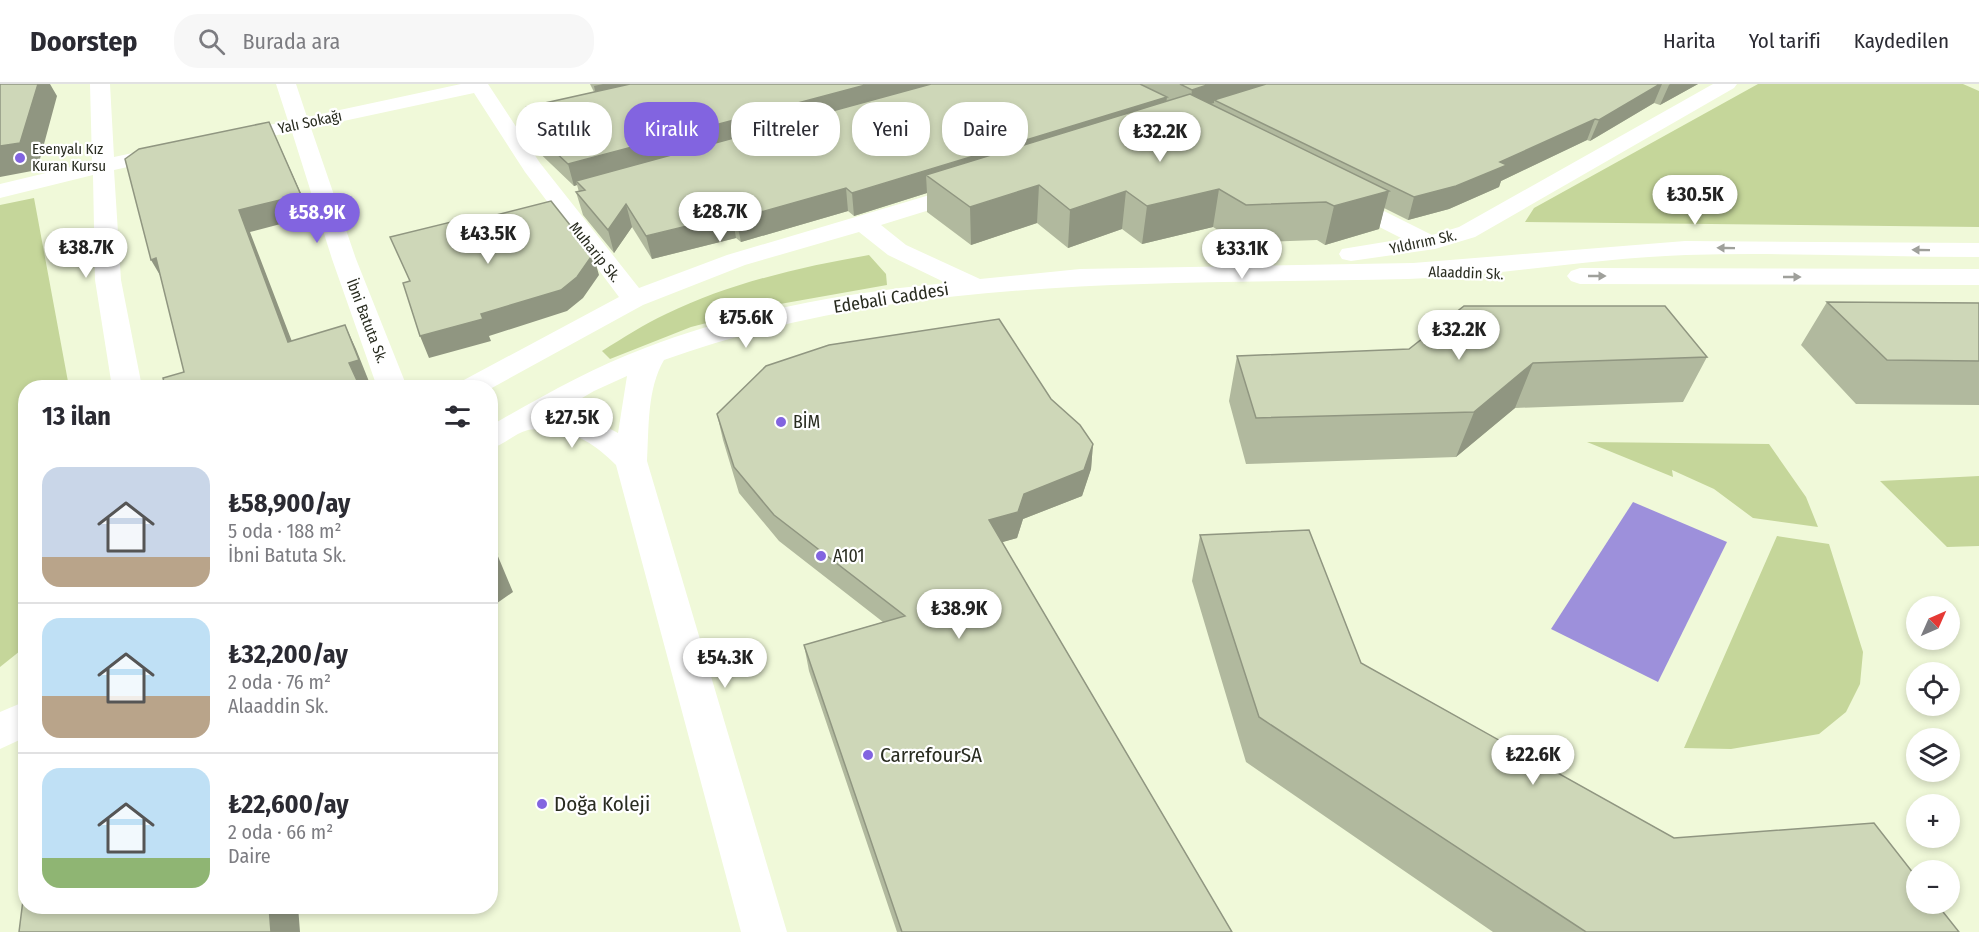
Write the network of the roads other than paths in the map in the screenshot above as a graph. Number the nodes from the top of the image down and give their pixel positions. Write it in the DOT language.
graph roads {
  1 [pos="100,84"];
  2 [pos="286,84"];
  3 [pos="478,84"];
  4 [pos="1727,84"];
  5 [pos="516,123"];
  6 [pos="299,124"];
  7 [pos="503,126"];
  8 [pos="208,143"];
  9 [pos="185,148"];
  10 [pos="105,164"];
  11 [pos="986,185"];
  12 [pos="1324,189"];
  13 [pos="0,191"];
  14 [pos="577,195"];
  15 [pos="554,201"];
  16 [pos="863,223"];
  17 [pos="1429,243"];
  18 [pos="1979,250"];
  19 [pos="1270,259"];
  20 [pos="1413,271"];
  21 [pos="1292,275"];
  22 [pos="1080,277"];
  23 [pos="1979,277"];
  24 [pos="974,286"];
  25 [pos="634,299"];
  26 [pos="653,354"];
  27 [pos="126,380"];
  28 [pos="389,380"];
  29 [pos="485,380"];
  30 [pos="520,421"];
  31 [pos="498,434"];
  32 [pos="631,461"];
  33 [pos="18,722"];
  34 [pos="0,732"];
  35 [pos="764,932"];
  1 -- 10 [label="street"];
  2 -- 6 [label="street, İbni Batuta Sk."];
  3 -- 6 [label="street, Yalı Sokağı"];
  3 -- 7 [label="street, Muharip Sk."];
  4 -- 17 [label="street, Yıldırım Sk."];
  5 -- 7 [label="street"];
  6 -- 8 [label="street, Yalı Sokağı"];
  6 -- 28 [label="street, İbni Batuta Sk."];
  7 -- 15 [label="street, Muharip Sk."];
  9 -- 10 [label="street"];
  10 -- 13 [label="street"];
  10 -- 27 [label="street"];
  11 -- 16 [label="street"];
  12 -- 17 [label="street"];
  14 -- 15 [label="street"];
  15 -- 25 [label="street, Muharip Sk."];
  16 -- 24 [label="street, Edebali Caddesi"];
  16 -- 25 [label="street"];
  17 -- 19 [label="street, Yıldırım Sk."];
  18 -- 20 [label="street, Alaaddin Sk., one-way"];
  19 -- 21 [label="street"];
  19 -- 22 [label="street, Yıldırım Sk."];
  20 -- 21 [label="street, Yıldırım Sk."];
  20 -- 23 [label="street, Alaaddin Sk., one-way"];
  21 -- 22 [label="street, Yıldırım Sk."];
  22 -- 24 [label="street, Yıldırım Sk."];
  24 -- 26 [label="street, Edebali Caddesi"];
  25 -- 29 [label="street"];
  26 -- 30 [label="street, Edebali Caddesi"];
  26 -- 32 [label="street"];
  30 -- 31 [label="street, Edebali Caddesi"];
  30 -- 32 [label="street"];
  32 -- 35 [label="street"];
  33 -- 34 [label="street"];
}
